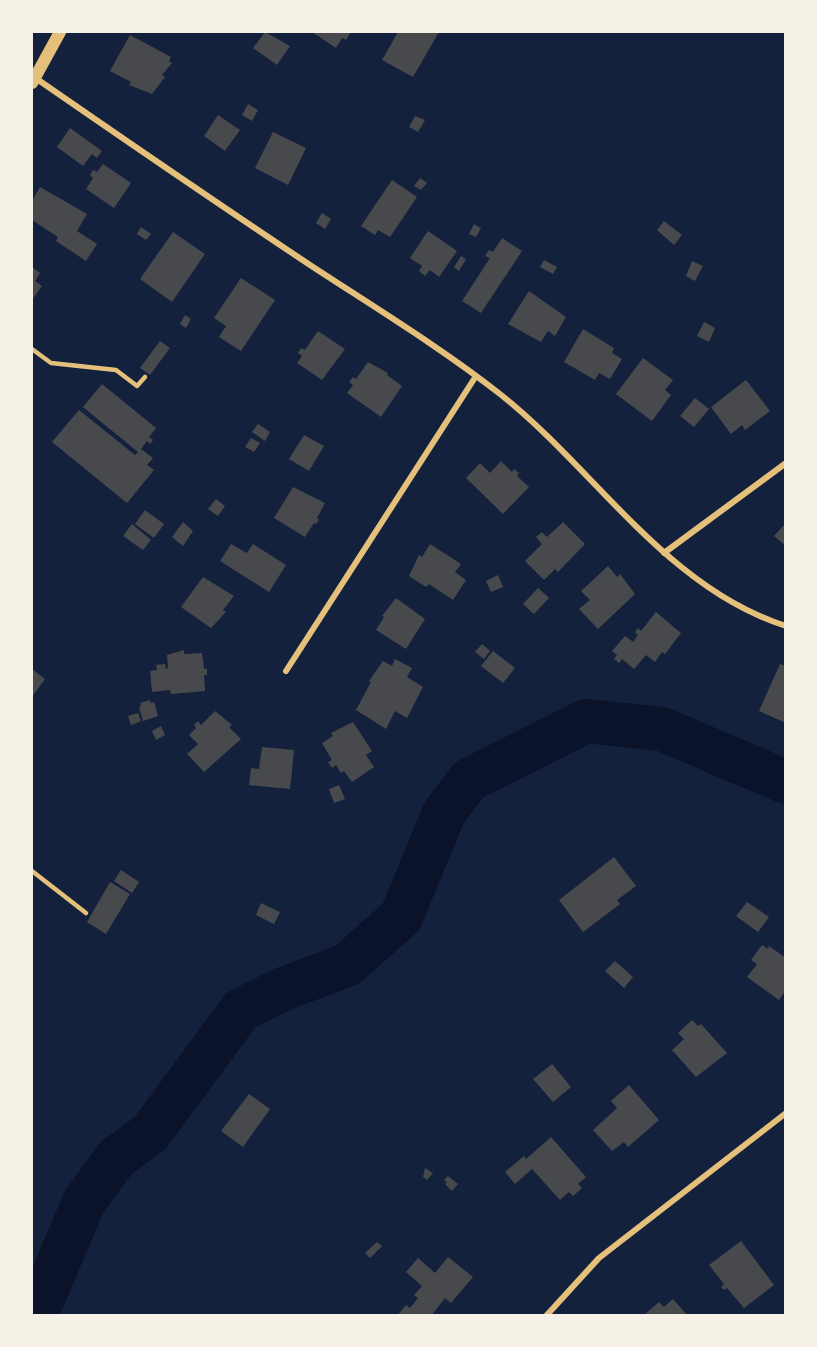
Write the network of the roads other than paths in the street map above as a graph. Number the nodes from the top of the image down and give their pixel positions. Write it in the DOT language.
graph roads {
  1 [pos="60,32"];
  2 [pos="33,78"];
  3 [pos="32,349"];
  4 [pos="476,376"];
  5 [pos="145,377"];
  6 [pos="786,463"];
  7 [pos="664,553"];
  8 [pos="786,626"];
  9 [pos="286,671"];
  10 [pos="32,871"];
  11 [pos="86,912"];
  12 [pos="786,1113"];
  13 [pos="546,1316"];
  1 -- 2 [label="main road"];
  2 -- 4 [label="street"];
  3 -- 5 [label="lane"];
  4 -- 7 [label="street"];
  4 -- 9 [label="street"];
  6 -- 7 [label="street"];
  7 -- 8 [label="street"];
  10 -- 11 [label="lane"];
  12 -- 13 [label="street"];
}
